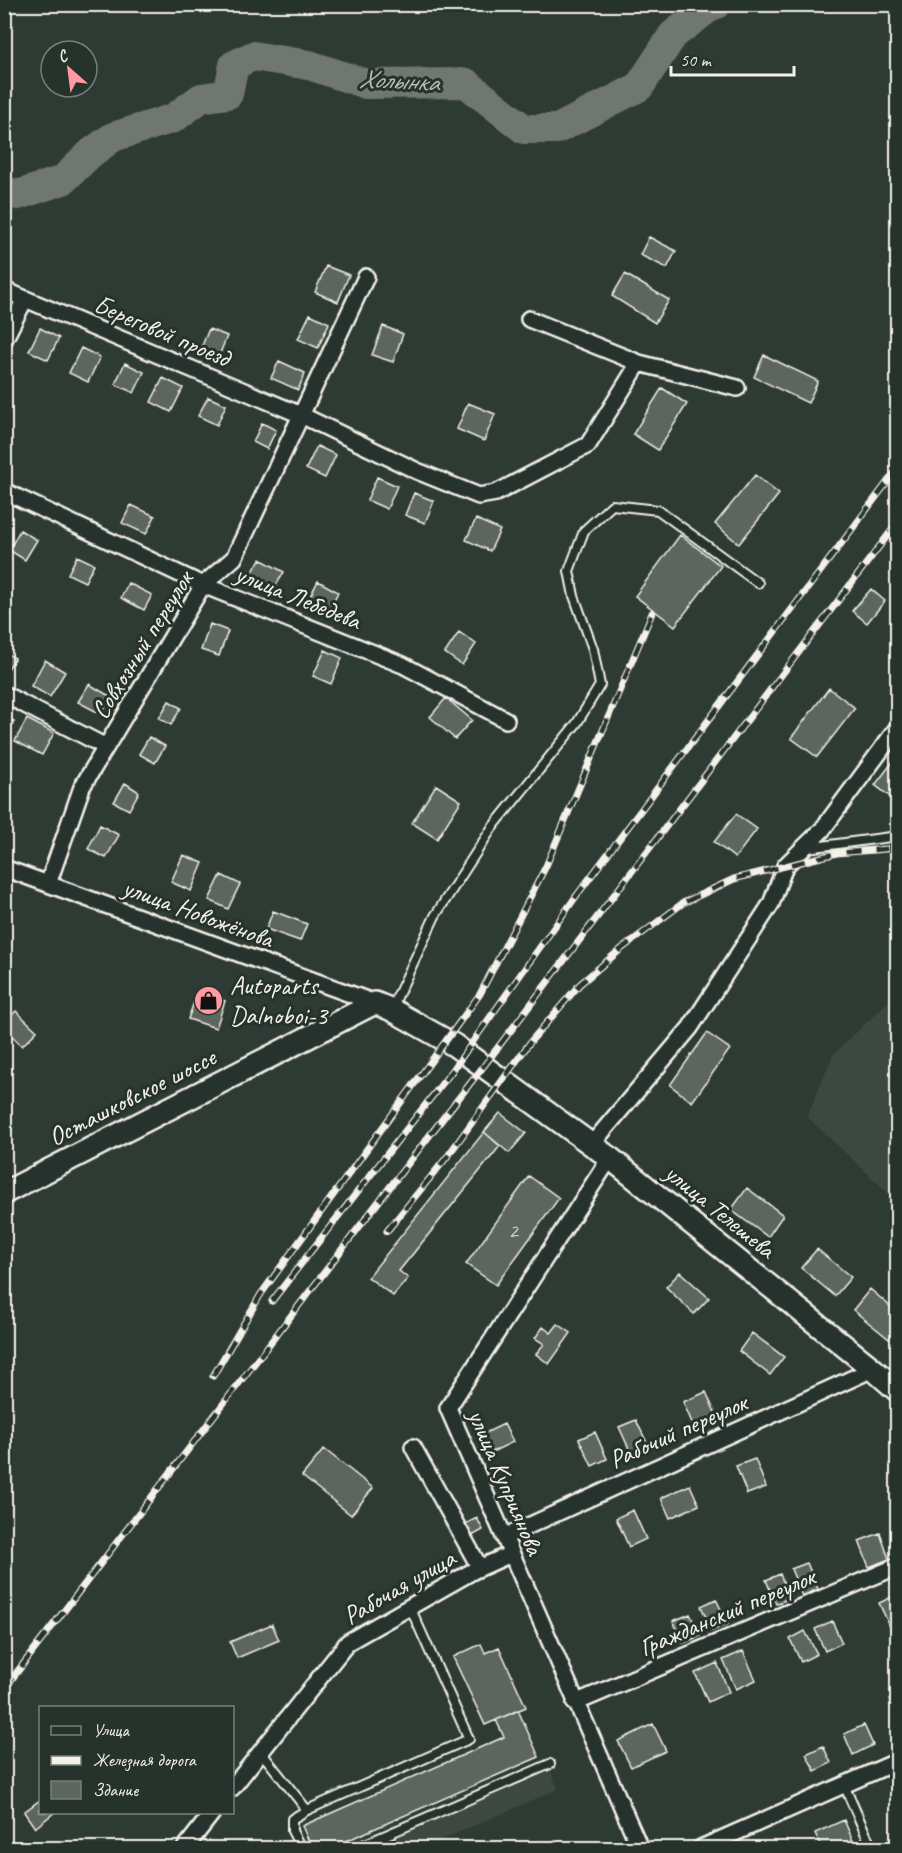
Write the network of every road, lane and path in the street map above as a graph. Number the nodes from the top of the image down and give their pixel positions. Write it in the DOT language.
graph roads {
  1 [pos="366,277"];
  2 [pos="4,290"];
  3 [pos="25,299"];
  4 [pos="529,319"];
  5 [pos="4,340"];
  6 [pos="639,363"];
  7 [pos="737,388"];
  8 [pos="301,415"];
  9 [pos="4,491"];
  10 [pos="758,583"];
  11 [pos="203,585"];
  12 [pos="4,694"];
  13 [pos="507,720"];
  14 [pos="897,727"];
  15 [pos="106,747"];
  16 [pos="897,836"];
  17 [pos="803,848"];
  18 [pos="4,868"];
  19 [pos="48,884"];
  20 [pos="383,1006"];
  21 [pos="592,1144"];
  22 [pos="610,1158"];
  23 [pos="4,1193"];
  24 [pos="873,1369"];
  25 [pos="897,1391"];
  26 [pos="413,1447"];
  27 [pos="504,1537"];
  28 [pos="511,1554"];
  29 [pos="897,1566"];
  30 [pos="480,1568"];
  31 [pos="410,1607"];
  32 [pos="575,1702"];
  33 [pos="261,1752"];
  34 [pos="897,1761"];
  35 [pos="550,1764"];
  36 [pos="844,1785"];
  37 [pos="234,1786"];
  38 [pos="307,1810"];
  39 [pos="211,1814"];
  40 [pos="719,1845"];
  41 [pos="185,1848"];
  42 [pos="301,1848"];
  43 [pos="356,1848"];
  44 [pos="640,1848"];
  45 [pos="701,1848"];
  46 [pos="872,1848"];
  1 -- 8 [label="street, Совхозный переулок"];
  2 -- 3 [label="street, Береговой проезд"];
  3 -- 5 [label="street"];
  3 -- 8 [label="street, Береговой проезд"];
  4 -- 6 [label="street"];
  6 -- 7 [label="street"];
  6 -- 8 [label="street, Береговой проезд"];
  8 -- 11 [label="street, Совхозный переулок"];
  9 -- 11 [label="street, улица Лебедева"];
  10 -- 20 [label="lane"];
  11 -- 13 [label="street, улица Лебедева"];
  11 -- 15 [label="street, Совхозный переулок"];
  12 -- 15 [label="street"];
  14 -- 17 [label="street"];
  15 -- 19 [label="street, Совхозный переулок"];
  16 -- 17 [label="lane"];
  17 -- 21 [label="street"];
  18 -- 19 [label="street, улица Новожёнова"];
  19 -- 20 [label="street, улица Новожёнова"];
  20 -- 21 [label="street, улица Телешева"];
  20 -- 23 [label="street, Осташковское шоссе"];
  21 -- 22 [label="street, улица Телешева"];
  22 -- 24 [label="street, улица Телешева"];
  22 -- 27 [label="street, улица Куприянова"];
  24 -- 25 [label="street, улица Телешева"];
  24 -- 27 [label="street, Рабочий переулок"];
  26 -- 30 [label="street"];
  27 -- 28 [label="street, улица Куприянова"];
  28 -- 30 [label="street, Рабочая улица"];
  28 -- 32 [label="street, улица Куприянова"];
  29 -- 32 [label="street, Гражданский переулок"];
  30 -- 31 [label="street, Рабочая улица"];
  31 -- 33 [label="street, Рабочая улица"];
  31 -- 38 [label="lane"];
  32 -- 44 [label="street, улица Куприянова"];
  33 -- 37 [label="street, Рабочая улица"];
  33 -- 38 [label="lane"];
  34 -- 36 [label="street"];
  35 -- 43 [label="lane"];
  36 -- 40 [label="street"];
  36 -- 46 [label="lane"];
  38 -- 42 [label="lane"];
  39 -- 41 [label="street"];
  40 -- 45 [label="street"];
}
